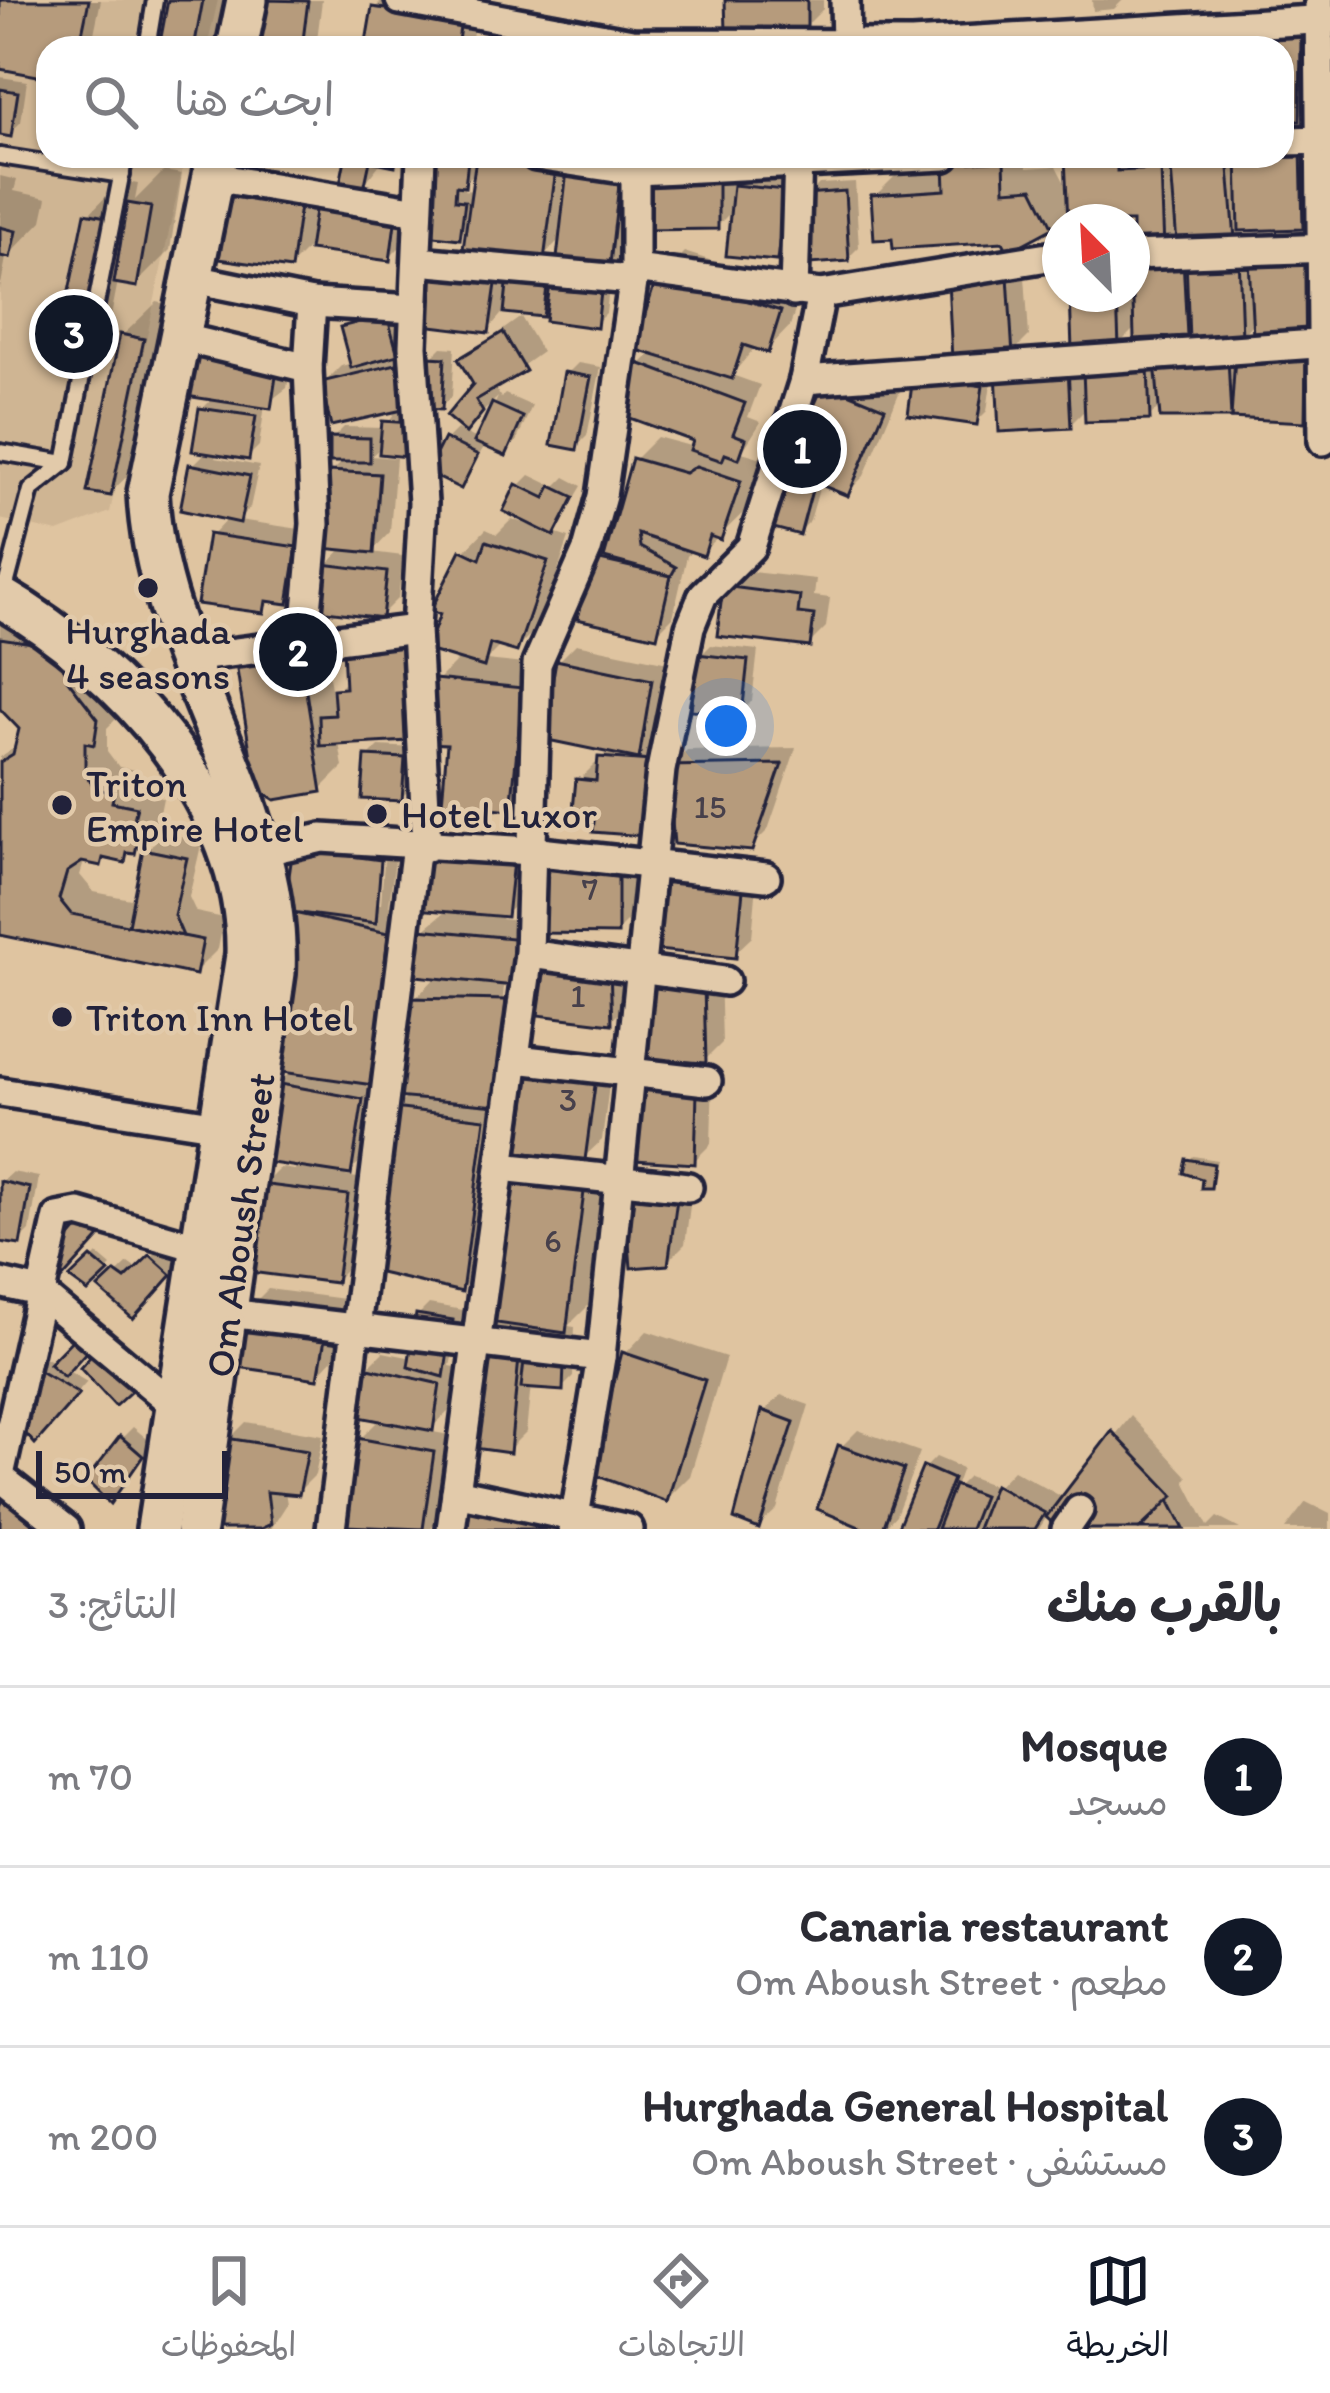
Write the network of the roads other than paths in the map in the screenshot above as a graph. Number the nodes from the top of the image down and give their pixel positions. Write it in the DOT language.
graph roads {
  1 [pos="155,0"];
  2 [pos="247,0"];
  3 [pos="400,0"];
  4 [pos="845,0"];
  5 [pos="475,9"];
  6 [pos="1322,13"];
  7 [pos="545,14"];
  8 [pos="149,36"];
  9 [pos="240,36"];
  10 [pos="607,36"];
  11 [pos="846,36"];
  12 [pos="1158,36"];
  13 [pos="1294,140"];
  14 [pos="1326,140"];
  15 [pos="0,156"];
  16 [pos="36,162"];
  17 [pos="77,168"];
  18 [pos="123,168"];
  19 [pos="215,168"];
  20 [pos="220,168"];
  21 [pos="420,168"];
  22 [pos="635,168"];
  23 [pos="798,168"];
  24 [pos="122,175"];
  25 [pos="418,211"];
  26 [pos="1326,248"];
  27 [pos="1150,254"];
  28 [pos="1042,258"];
  29 [pos="418,262"];
  30 [pos="634,275"];
  31 [pos="194,279"];
  32 [pos="808,293"];
  33 [pos="312,303"];
  34 [pos="414,309"];
  35 [pos="183,338"];
  36 [pos="1327,343"];
  37 [pos="308,368"];
  38 [pos="804,380"];
  39 [pos="1323,441"];
  40 [pos="0,452"];
  41 [pos="65,463"];
  42 [pos="1,597"];
  43 [pos="416,629"];
  44 [pos="304,644"];
  45 [pos="189,658"];
  46 [pos="422,846"];
  47 [pos="531,850"];
  48 [pos="261,852"];
  49 [pos="653,866"];
  50 [pos="766,877"];
  51 [pos="530,954"];
  52 [pos="640,969"];
  53 [pos="725,981"];
  54 [pos="518,1059"];
  55 [pos="630,1071"];
  56 [pos="707,1081"];
  57 [pos="0,1092"];
  58 [pos="220,1126"];
  59 [pos="501,1167"];
  60 [pos="618,1180"];
  61 [pos="688,1187"];
  62 [pos="218,1252"];
  63 [pos="0,1283"];
  64 [pos="39,1292"];
  65 [pos="228,1313"];
  66 [pos="357,1328"];
  67 [pos="475,1342"];
  68 [pos="602,1357"];
  69 [pos="176,1406"];
  70 [pos="3,1444"];
  71 [pos="0,1476"];
  72 [pos="456,1492"];
  73 [pos="574,1524"];
  74 [pos="65,1529"];
  75 [pos="157,1529"];
  76 [pos="196,1529"];
  77 [pos="331,1529"];
  78 [pos="451,1529"];
  79 [pos="629,1529"];
  1 -- 8 [label="lane"];
  2 -- 9 [label="street"];
  3 -- 5 [label="street"];
  4 -- 11 [label="street"];
  5 -- 7 [label="street"];
  6 -- 12 [label="street"];
  6 -- 14 [label="street"];
  7 -- 10 [label="street"];
  13 -- 14 [label="street"];
  14 -- 26 [label="street"];
  15 -- 16 [label="lane"];
  17 -- 24 [label="lane"];
  18 -- 24 [label="lane"];
  19 -- 31 [label="street, Om Aboush Street"];
  20 -- 25 [label="street"];
  21 -- 25 [label="street"];
  22 -- 30 [label="street"];
  23 -- 32 [label="street"];
  24 -- 41 [label="lane"];
  25 -- 29 [label="street"];
  26 -- 27 [label="street"];
  26 -- 36 [label="street"];
  28 -- 32 [label="street"];
  29 -- 30 [label="street"];
  29 -- 34 [label="street"];
  30 -- 32 [label="street"];
  30 -- 47 [label="street"];
  31 -- 33 [label="street"];
  31 -- 35 [label="street, Om Aboush Street"];
  32 -- 38 [label="street"];
  33 -- 34 [label="street"];
  33 -- 37 [label="street"];
  34 -- 43 [label="street"];
  35 -- 37 [label="street"];
  35 -- 45 [label="street, Om Aboush Street"];
  36 -- 38 [label="street"];
  36 -- 39 [label="street"];
  37 -- 44 [label="street"];
  38 -- 49 [label="street"];
  40 -- 41 [label="lane"];
  41 -- 42 [label="lane"];
  42 -- 58 [label="street, Om Aboush Street"];
  43 -- 44 [label="street"];
  43 -- 46 [label="street"];
  44 -- 45 [label="street"];
  45 -- 48 [label="street, Om Aboush Street"];
  46 -- 47 [label="street"];
  46 -- 48 [label="street"];
  46 -- 66 [label="street"];
  47 -- 49 [label="street"];
  47 -- 51 [label="street"];
  48 -- 62 [label="street, Om Aboush Street"];
  49 -- 50 [label="street"];
  49 -- 52 [label="street"];
  51 -- 52 [label="street"];
  51 -- 54 [label="street"];
  52 -- 53 [label="street"];
  52 -- 55 [label="street"];
  54 -- 55 [label="street"];
  54 -- 59 [label="street"];
  55 -- 56 [label="street"];
  55 -- 60 [label="street"];
  57 -- 58 [label="street"];
  58 -- 62 [label="street, Om Aboush Street"];
  59 -- 60 [label="street"];
  59 -- 67 [label="street"];
  60 -- 61 [label="street"];
  60 -- 68 [label="street"];
  62 -- 64 [label="street"];
  62 -- 65 [label="street, Om Aboush Street"];
  62 -- 69 [label="street, Om Aboush Street"];
  63 -- 64 [label="street"];
  64 -- 69 [label="street"];
  64 -- 70 [label="street"];
  65 -- 66 [label="street"];
  65 -- 76 [label="street, Om Aboush Street"];
  66 -- 67 [label="street"];
  66 -- 77 [label="street"];
  67 -- 68 [label="street"];
  67 -- 72 [label="street"];
  68 -- 73 [label="street"];
  69 -- 75 [label="street, Om Aboush Street"];
  70 -- 71 [label="street"];
  71 -- 74 [label="street"];
  72 -- 73 [label="street"];
  72 -- 78 [label="street"];
  73 -- 79 [label="street"];
}
